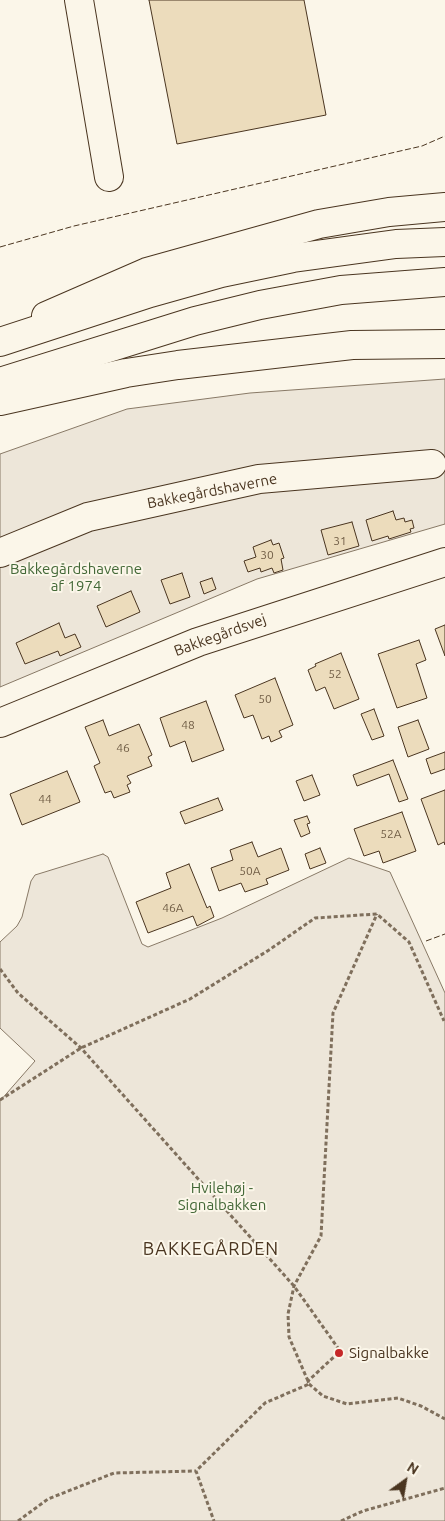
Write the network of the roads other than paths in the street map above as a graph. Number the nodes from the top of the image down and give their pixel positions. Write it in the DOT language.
graph roads {
  1 [pos="79,0"];
  2 [pos="109,177"];
  3 [pos="445,206"];
  4 [pos="445,242"];
  5 [pos="445,282"];
  6 [pos="0,337"];
  7 [pos="0,342"];
  8 [pos="445,344"];
  9 [pos="0,382"];
  10 [pos="0,401"];
  11 [pos="432,464"];
  12 [pos="0,553"];
  13 [pos="445,562"];
  14 [pos="0,723"];
  1 -- 2 [label="main road"];
  3 -- 6 [label="main road"];
  4 -- 7 [label="main road"];
  5 -- 9 [label="main road"];
  8 -- 10 [label="main road"];
  11 -- 12 [label="main road, Bakkegårdshaverne"];
  13 -- 14 [label="main road, Bakkegårdsvej"];
}
